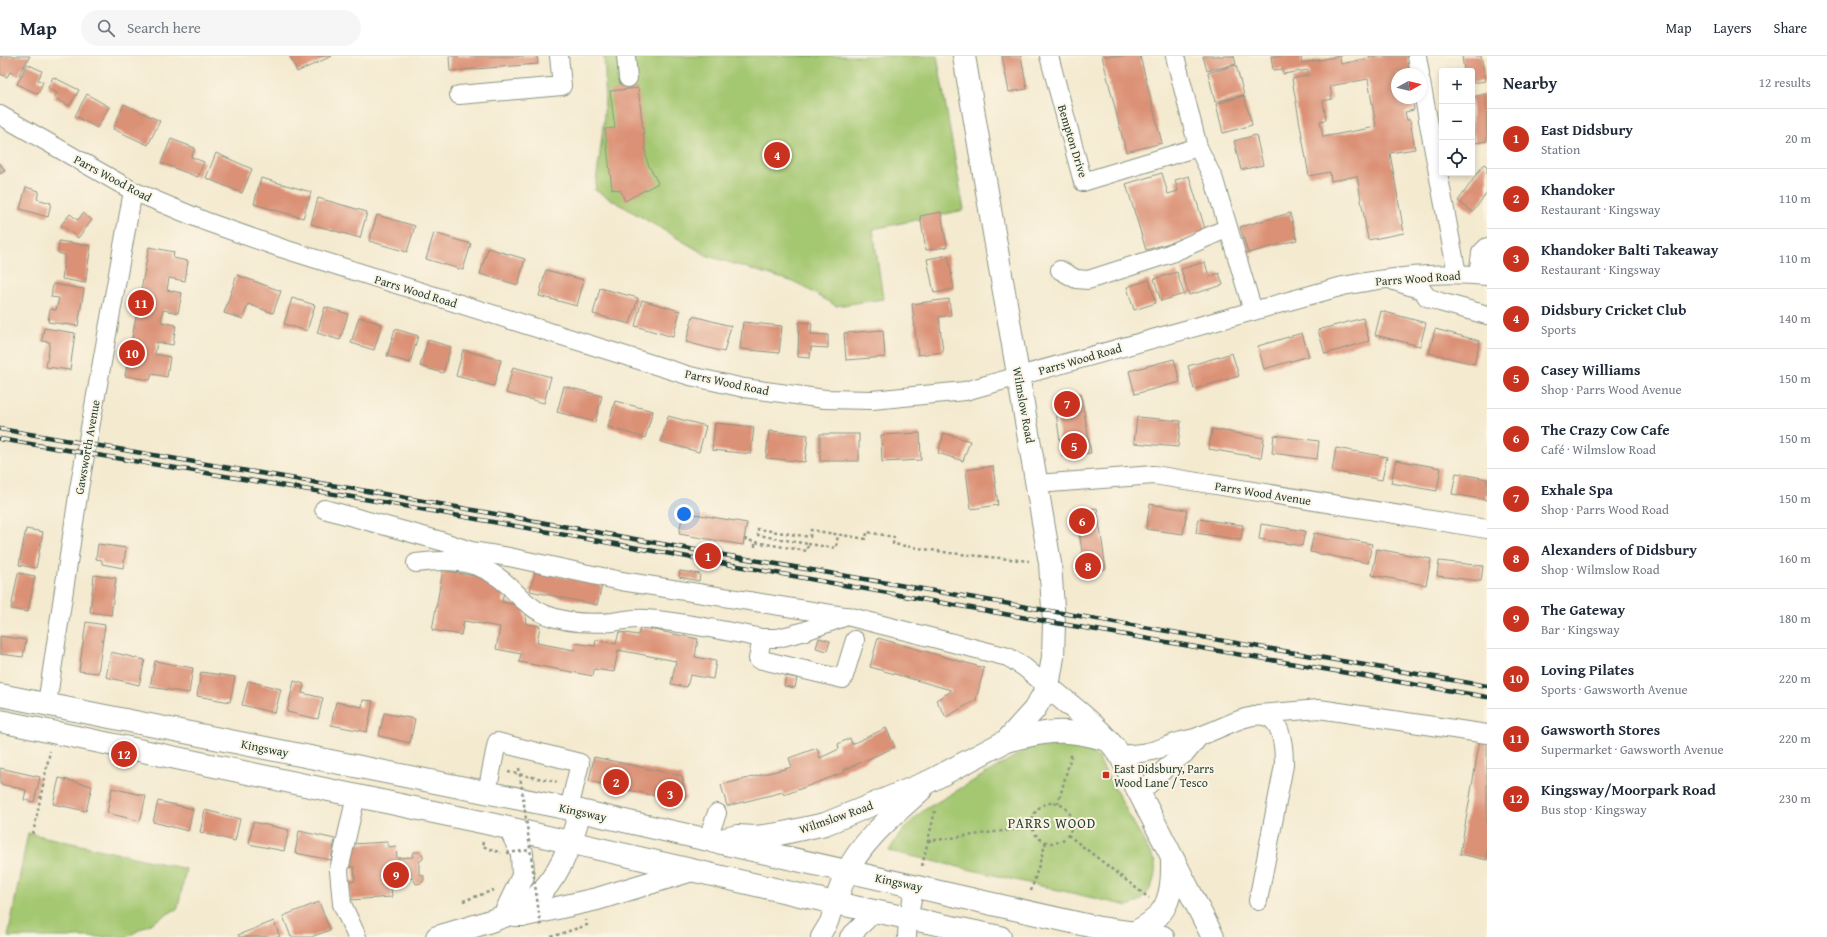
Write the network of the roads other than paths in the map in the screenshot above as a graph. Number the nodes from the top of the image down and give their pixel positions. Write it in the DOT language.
graph roads {
  1 [pos="560,56"];
  2 [pos="626,56"];
  3 [pos="964,56"];
  4 [pos="1049,56"];
  5 [pos="1174,56"];
  6 [pos="1417,56"];
  7 [pos="1419,68"];
  8 [pos="628,78"];
  9 [pos="459,95"];
  10 [pos="1425,104"];
  11 [pos="0,115"];
  12 [pos="1198,148"];
  13 [pos="133,191"];
  14 [pos="1228,228"];
  15 [pos="1487,247"];
  16 [pos="1060,270"];
  17 [pos="1457,274"];
  18 [pos="1482,276"];
  19 [pos="1386,278"];
  20 [pos="1253,312"];
  21 [pos="1487,315"];
  22 [pos="1019,377"];
  23 [pos="1037,484"];
  24 [pos="324,509"];
  25 [pos="1487,529"];
  26 [pos="416,563"];
  27 [pos="847,616"];
  28 [pos="762,638"];
  29 [pos="855,640"];
  30 [pos="1048,687"];
  31 [pos="0,695"];
  32 [pos="47,704"];
  33 [pos="1253,715"];
  34 [pos="0,721"];
  35 [pos="1487,734"];
  36 [pos="1199,737"];
  37 [pos="1006,741"];
  38 [pos="1115,748"];
  39 [pos="930,781"];
  40 [pos="487,792"];
  41 [pos="1140,793"];
  42 [pos="356,796"];
  43 [pos="575,810"];
  44 [pos="717,813"];
  45 [pos="510,829"];
  46 [pos="710,841"];
  47 [pos="572,843"];
  48 [pos="1172,857"];
  49 [pos="689,871"];
  50 [pos="847,872"];
  51 [pos="919,876"];
  52 [pos="1258,901"];
  53 [pos="836,904"];
  54 [pos="875,912"];
  55 [pos="504,916"];
  56 [pos="907,928"];
  57 [pos="1133,933"];
  58 [pos="357,937"];
  59 [pos="437,937"];
  60 [pos="820,937"];
  61 [pos="849,937"];
  62 [pos="1000,937"];
  63 [pos="1163,937"];
  64 [pos="1213,937"];
  1 -- 9 [label="street"];
  2 -- 8 [label="street"];
  3 -- 22 [label="main road, Wilmslow Road"];
  4 -- 12 [label="street, Bempton Drive"];
  5 -- 12 [label="street"];
  6 -- 7 [label="street"];
  10 -- 17 [label="street"];
  11 -- 13 [label="street, Parrs Wood Road"];
  12 -- 14 [label="street"];
  13 -- 22 [label="street, Parrs Wood Road"];
  13 -- 32 [label="street, Gawsworth Avenue"];
  14 -- 16 [label="street"];
  14 -- 20 [label="street"];
  15 -- 18 [label="street"];
  17 -- 18 [label="street, Parrs Wood Road"];
  17 -- 19 [label="street, Parrs Wood Road"];
  19 -- 20 [label="street, Parrs Wood Road"];
  19 -- 21 [label="street"];
  20 -- 22 [label="street, Parrs Wood Road"];
  22 -- 23 [label="main road, Wilmslow Road"];
  23 -- 25 [label="street, Parrs Wood Avenue"];
  23 -- 30 [label="main road, Wilmslow Road"];
  24 -- 27 [label="street"];
  26 -- 28 [label="street"];
  27 -- 28 [label="street"];
  27 -- 30 [label="street"];
  28 -- 29 [label="street"];
  30 -- 37 [label="main road, Wilmslow Road"];
  30 -- 38 [label="main road"];
  31 -- 32 [label="main road, Kingsway"];
  32 -- 40 [label="main road, Kingsway"];
  33 -- 35 [label="street"];
  33 -- 36 [label="street"];
  33 -- 52 [label="street"];
  34 -- 42 [label="main road"];
  36 -- 38 [label="street"];
  36 -- 41 [label="street"];
  37 -- 38 [label="main road, Wilmslow Road"];
  37 -- 39 [label="main road, Wilmslow Road"];
  38 -- 41 [label="main road"];
  39 -- 46 [label="main road, Wilmslow Road"];
  39 -- 50 [label="main road, Wilmslow Road"];
  40 -- 43 [label="main road, Kingsway"];
  40 -- 43 [label="street"];
  41 -- 48 [label="main road"];
  42 -- 45 [label="main road"];
  42 -- 58 [label="street"];
  43 -- 46 [label="main road, Kingsway"];
  43 -- 47 [label="main road"];
  44 -- 46 [label="street"];
  45 -- 47 [label="main road"];
  45 -- 55 [label="main road"];
  46 -- 50 [label="main road, Kingsway"];
  47 -- 49 [label="main road"];
  47 -- 55 [label="main road"];
  48 -- 57 [label="main road"];
  48 -- 64 [label="main road"];
  49 -- 53 [label="main road"];
  49 -- 55 [label="main road"];
  50 -- 51 [label="main road, Kingsway"];
  50 -- 53 [label="main road, Wilmslow Road"];
  51 -- 56 [label="street"];
  51 -- 57 [label="main road, Kingsway"];
  53 -- 54 [label="main road"];
  53 -- 60 [label="street"];
  54 -- 56 [label="main road"];
  54 -- 61 [label="street"];
  55 -- 59 [label="main road"];
  56 -- 62 [label="main road"];
  57 -- 63 [label="main road, Kingsway"];
}
